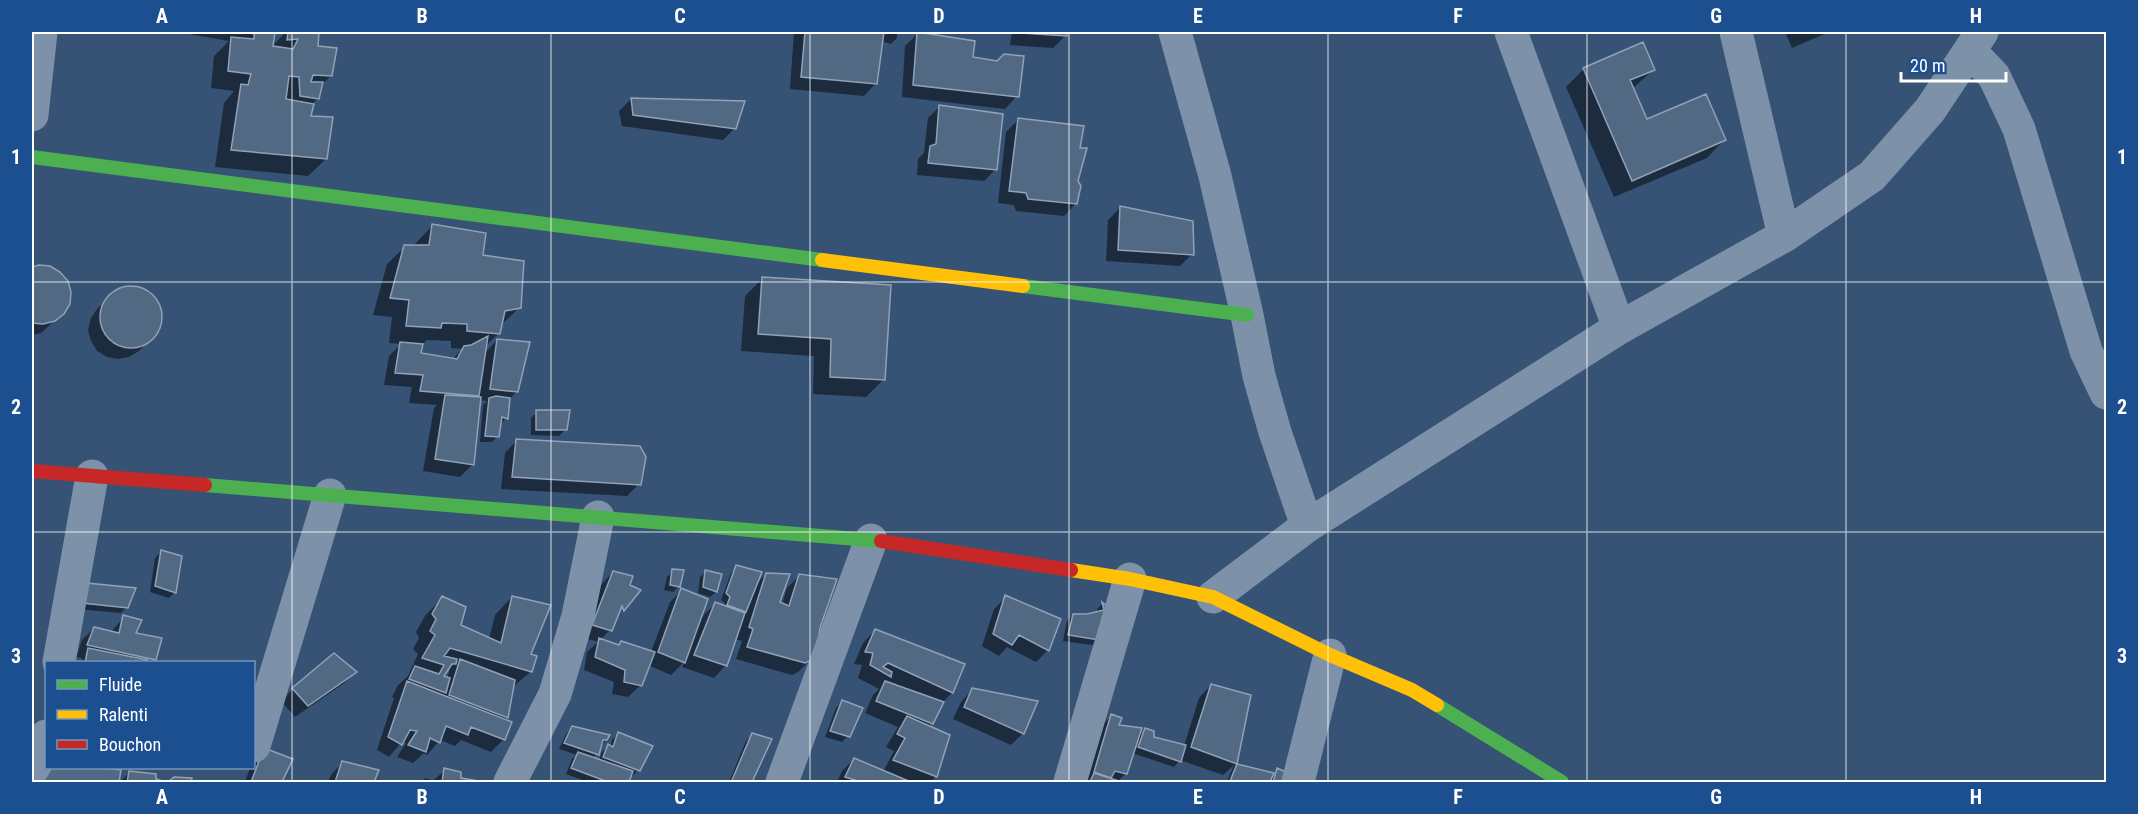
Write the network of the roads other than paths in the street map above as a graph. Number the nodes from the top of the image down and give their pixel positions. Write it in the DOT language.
graph roads {
  1 [pos="41,32"];
  2 [pos="1175,32"];
  3 [pos="1511,32"];
  4 [pos="1736,32"];
  5 [pos="1976,41"];
  6 [pos="32,115"];
  7 [pos="32,157"];
  8 [pos="1784,236"];
  9 [pos="1247,315"];
  10 [pos="1619,328"];
  11 [pos="2106,393"];
  12 [pos="32,471"];
  13 [pos="92,476"];
  14 [pos="330,495"];
  15 [pos="598,517"];
  16 [pos="1307,526"];
  17 [pos="871,540"];
  18 [pos="1130,579"];
  19 [pos="1213,597"];
  20 [pos="1330,655"];
  21 [pos="59,661"];
  22 [pos="45,742"];
  23 [pos="255,743"];
  24 [pos="32,769"];
  25 [pos="510,783"];
  26 [pos="782,783"];
  27 [pos="1070,783"];
  28 [pos="1298,783"];
  29 [pos="1562,783"];
  1 -- 6 [label="street"];
  2 -- 9 [label="street"];
  3 -- 10 [label="street"];
  4 -- 8 [label="street"];
  5 -- 8 [label="street"];
  5 -- 11 [label="street"];
  7 -- 9 [label="street"];
  8 -- 10 [label="street"];
  9 -- 16 [label="street"];
  10 -- 16 [label="street"];
  12 -- 13 [label="street"];
  13 -- 14 [label="street"];
  13 -- 21 [label="street"];
  14 -- 15 [label="street"];
  14 -- 23 [label="street"];
  15 -- 17 [label="street"];
  15 -- 25 [label="street"];
  16 -- 19 [label="street"];
  17 -- 18 [label="street"];
  17 -- 26 [label="street"];
  18 -- 19 [label="street"];
  18 -- 27 [label="street"];
  19 -- 20 [label="street"];
  20 -- 28 [label="street"];
  20 -- 29 [label="street"];
  22 -- 24 [label="street"];
}
